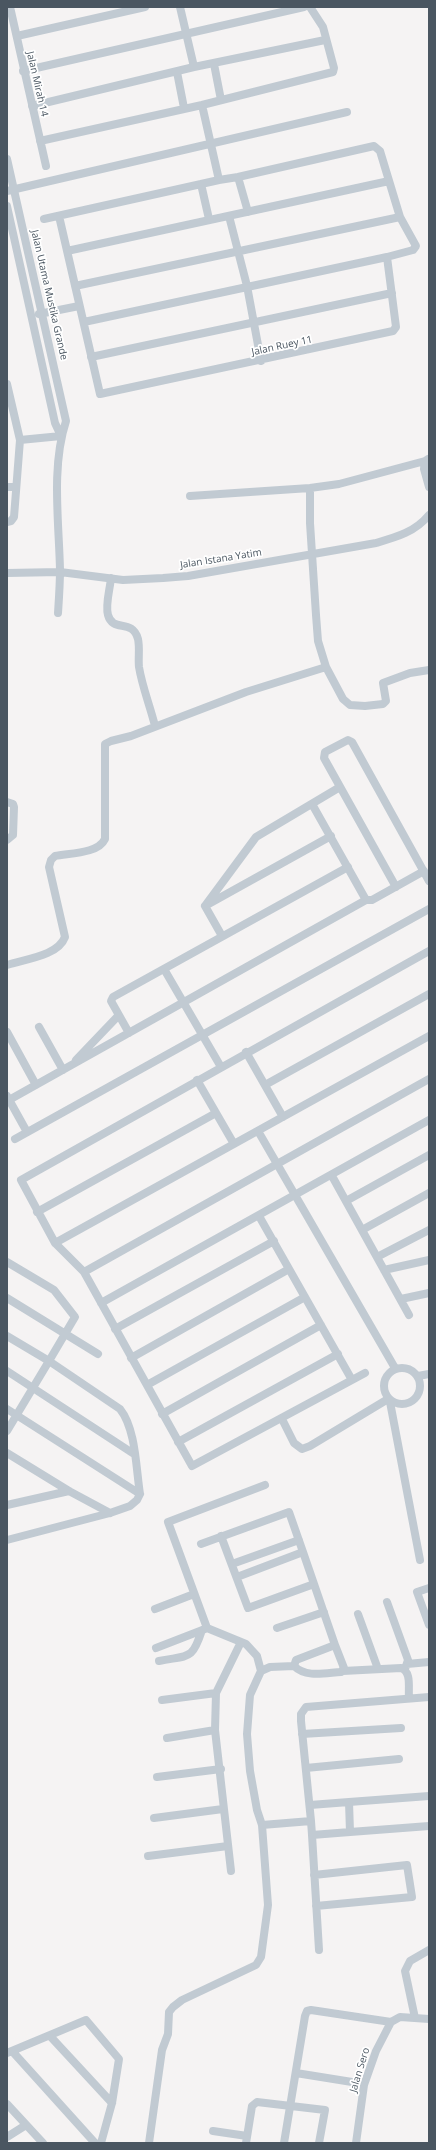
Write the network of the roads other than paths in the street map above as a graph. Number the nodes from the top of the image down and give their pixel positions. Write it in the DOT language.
graph roads {
  1 [pos="10,7"];
  2 [pos="145,7"];
  3 [pos="180,7"];
  4 [pos="304,7"];
  5 [pos="310,7"];
  6 [pos="187,34"];
  7 [pos="17,36"];
  8 [pos="325,40"];
  9 [pos="214,64"];
  10 [pos="194,68"];
  11 [pos="23,71"];
  12 [pos="177,72"];
  13 [pos="221,100"];
  14 [pos="202,105"];
  15 [pos="32,106"];
  16 [pos="184,108"];
  17 [pos="347,112"];
  18 [pos="40,141"];
  19 [pos="211,142"];
  20 [pos="7,158"];
  21 [pos="46,166"];
  22 [pos="238,177"];
  23 [pos="219,180"];
  24 [pos="389,181"];
  25 [pos="201,184"];
  26 [pos="11,190"];
  27 [pos="7,206"];
  28 [pos="248,212"];
  29 [pos="59,216"];
  30 [pos="230,216"];
  31 [pos="400,217"];
  32 [pos="44,218"];
  33 [pos="209,219"];
  34 [pos="67,251"];
  35 [pos="239,251"];
  36 [pos="387,257"];
  37 [pos="75,286"];
  38 [pos="247,286"];
  39 [pos="392,293"];
  40 [pos="79,306"];
  41 [pos="43,313"];
  42 [pos="32,315"];
  43 [pos="84,322"];
  44 [pos="253,322"];
  45 [pos="91,357"];
  46 [pos="261,361"];
  47 [pos="7,384"];
  48 [pos="10,417"];
  49 [pos="61,436"];
  50 [pos="20,440"];
  51 [pos="427,460"];
  52 [pos="7,487"];
  53 [pos="16,487"];
  54 [pos="429,487"];
  55 [pos="310,488"];
  56 [pos="190,496"];
  57 [pos="429,515"];
  58 [pos="7,522"];
  59 [pos="311,555"];
  60 [pos="60,572"];
  61 [pos="7,573"];
  62 [pos="111,578"];
  63 [pos="58,612"];
  64 [pos="326,667"];
  65 [pos="429,670"];
  66 [pos="155,726"];
  67 [pos="340,787"];
  68 [pos="7,802"];
  69 [pos="312,804"];
  70 [pos="331,836"];
  71 [pos="7,840"];
  72 [pos="348,867"];
  73 [pos="424,871"];
  74 [pos="429,881"];
  75 [pos="396,887"];
  76 [pos="366,900"];
  77 [pos="205,906"];
  78 [pos="429,909"];
  79 [pos="222,936"];
  80 [pos="429,951"];
  81 [pos="7,965"];
  82 [pos="164,969"];
  83 [pos="429,994"];
  84 [pos="184,1002"];
  85 [pos="118,1016"];
  86 [pos="40,1027"];
  87 [pos="7,1032"];
  88 [pos="129,1033"];
  89 [pos="202,1034"];
  90 [pos="429,1036"];
  91 [pos="246,1052"];
  92 [pos="221,1067"];
  93 [pos="67,1068"];
  94 [pos="429,1079"];
  95 [pos="197,1080"];
  96 [pos="36,1085"];
  97 [pos="265,1085"];
  98 [pos="8,1098"];
  99 [pos="216,1113"];
  100 [pos="282,1117"];
  101 [pos="429,1120"];
  102 [pos="258,1131"];
  103 [pos="27,1132"];
  104 [pos="15,1138"];
  105 [pos="234,1144"];
  106 [pos="429,1155"];
  107 [pos="276,1164"];
  108 [pos="332,1176"];
  109 [pos="429,1192"];
  110 [pos="295,1196"];
  111 [pos="346,1201"];
  112 [pos="37,1212"];
  113 [pos="259,1216"];
  114 [pos="362,1230"];
  115 [pos="429,1230"];
  116 [pos="274,1241"];
  117 [pos="55,1244"];
  118 [pos="377,1257"];
  119 [pos="429,1260"];
  120 [pos="7,1262"];
  121 [pos="289,1269"];
  122 [pos="384,1270"];
  123 [pos="84,1272"];
  124 [pos="429,1293"];
  125 [pos="305,1297"];
  126 [pos="7,1298"];
  127 [pos="401,1299"];
  128 [pos="101,1303"];
  129 [pos="409,1315"];
  130 [pos="321,1325"];
  131 [pos="115,1329"];
  132 [pos="66,1335"];
  133 [pos="7,1336"];
  134 [pos="98,1354"];
  135 [pos="338,1354"];
  136 [pos="132,1358"];
  137 [pos="49,1361"];
  138 [pos="395,1368"];
  139 [pos="7,1371"];
  140 [pos="365,1373"];
  141 [pos="429,1374"];
  142 [pos="418,1376"];
  143 [pos="352,1380"];
  144 [pos="429,1384"];
  145 [pos="147,1385"];
  146 [pos="420,1385"];
  147 [pos="33,1388"];
  148 [pos="389,1401"];
  149 [pos="7,1408"];
  150 [pos="162,1414"];
  151 [pos="17,1415"];
  152 [pos="282,1419"];
  153 [pos="7,1431"];
  154 [pos="178,1442"];
  155 [pos="7,1453"];
  156 [pos="134,1454"];
  157 [pos="265,1485"];
  158 [pos="68,1491"];
  159 [pos="140,1494"];
  160 [pos="7,1505"];
  161 [pos="110,1513"];
  162 [pos="221,1536"];
  163 [pos="7,1540"];
  164 [pos="299,1540"];
  165 [pos="201,1544"];
  166 [pos="304,1552"];
  167 [pos="420,1560"];
  168 [pos="232,1564"];
  169 [pos="237,1577"];
  170 [pos="314,1584"];
  171 [pos="429,1588"];
  172 [pos="194,1594"];
  173 [pos="387,1602"];
  174 [pos="155,1609"];
  175 [pos="324,1612"];
  176 [pos="358,1614"];
  177 [pos="429,1625"];
  178 [pos="277,1628"];
  179 [pos="205,1629"];
  180 [pos="241,1642"];
  181 [pos="335,1645"];
  182 [pos="156,1648"];
  183 [pos="159,1660"];
  184 [pos="429,1662"];
  185 [pos="294,1666"];
  186 [pos="406,1667"];
  187 [pos="378,1669"];
  188 [pos="261,1671"];
  189 [pos="343,1671"];
  190 [pos="216,1693"];
  191 [pos="429,1697"];
  192 [pos="409,1698"];
  193 [pos="162,1700"];
  194 [pos="401,1728"];
  195 [pos="215,1730"];
  196 [pos="302,1734"];
  197 [pos="167,1738"];
  198 [pos="399,1759"];
  199 [pos="306,1768"];
  200 [pos="221,1769"];
  201 [pos="157,1777"];
  202 [pos="429,1796"];
  203 [pos="349,1802"];
  204 [pos="310,1805"];
  205 [pos="224,1809"];
  206 [pos="154,1818"];
  207 [pos="311,1821"];
  208 [pos="262,1825"];
  209 [pos="429,1826"];
  210 [pos="350,1832"];
  211 [pos="312,1835"];
  212 [pos="228,1846"];
  213 [pos="148,1856"];
  214 [pos="231,1871"];
  215 [pos="314,1876"];
  216 [pos="316,1906"];
  217 [pos="319,1950"];
  218 [pos="429,1950"];
  219 [pos="415,2018"];
  220 [pos="429,2019"];
  221 [pos="391,2022"];
  222 [pos="50,2036"];
  223 [pos="9,2052"];
  224 [pos="296,2073"];
  225 [pos="352,2082"];
  226 [pos="112,2103"];
  227 [pos="7,2104"];
  228 [pos="290,2108"];
  229 [pos="26,2125"];
  230 [pos="213,2132"];
  231 [pos="7,2137"];
  232 [pos="247,2139"];
  233 [pos="43,2143"];
  234 [pos="95,2143"];
  235 [pos="101,2143"];
  236 [pos="149,2143"];
  237 [pos="284,2143"];
  238 [pos="319,2143"];
  239 [pos="356,2143"];
  1 -- 7 [label="street, Jalan Mirah 14"];
  2 -- 7 [label="street"];
  3 -- 6 [label="street"];
  4 -- 6 [label="street"];
  5 -- 8 [label="street"];
  6 -- 10 [label="street"];
  6 -- 11 [label="street"];
  7 -- 11 [label="street, Jalan Mirah 14"];
  8 -- 9 [label="street"];
  8 -- 13 [label="street"];
  9 -- 10 [label="street"];
  9 -- 13 [label="street"];
  10 -- 12 [label="street"];
  11 -- 15 [label="street, Jalan Mirah 14"];
  12 -- 15 [label="street"];
  12 -- 16 [label="street"];
  13 -- 14 [label="street"];
  14 -- 16 [label="street"];
  14 -- 19 [label="street"];
  15 -- 18 [label="street, Jalan Mirah 14"];
  16 -- 18 [label="street"];
  17 -- 19 [label="street"];
  18 -- 21 [label="street, Jalan Mirah 14"];
  19 -- 23 [label="street"];
  19 -- 26 [label="street"];
  20 -- 26 [label="street, Jalan Utama Mustika Grande"];
  22 -- 23 [label="street"];
  22 -- 24 [label="street"];
  22 -- 28 [label="street"];
  23 -- 25 [label="street"];
  24 -- 28 [label="street"];
  24 -- 31 [label="street"];
  25 -- 29 [label="street"];
  25 -- 33 [label="street"];
  26 -- 41 [label="street, Jalan Utama Mustika Grande"];
  27 -- 42 [label="street, Jalan Utama Mustika Grande"];
  28 -- 30 [label="street"];
  29 -- 32 [label="street"];
  29 -- 34 [label="street"];
  30 -- 33 [label="street"];
  30 -- 35 [label="street"];
  31 -- 35 [label="street"];
  31 -- 36 [label="street"];
  33 -- 34 [label="street"];
  34 -- 37 [label="street"];
  35 -- 37 [label="street"];
  35 -- 38 [label="street"];
  36 -- 38 [label="street"];
  36 -- 39 [label="street, Jalan Ruey 11"];
  37 -- 40 [label="street"];
  38 -- 43 [label="street"];
  38 -- 44 [label="street"];
  39 -- 44 [label="street"];
  39 -- 46 [label="street, Jalan Ruey 11"];
  40 -- 41 [label="street"];
  40 -- 43 [label="street"];
  41 -- 42 [label="street"];
  41 -- 49 [label="street, Jalan Utama Mustika Grande"];
  42 -- 49 [label="street, Jalan Utama Mustika Grande"];
  43 -- 45 [label="street"];
  44 -- 45 [label="street"];
  44 -- 46 [label="street"];
  45 -- 46 [label="street, Jalan Ruey 11"];
  47 -- 48 [label="street"];
  48 -- 50 [label="street"];
  49 -- 50 [label="street"];
  49 -- 60 [label="street, Jalan Utama Mustika Grande"];
  50 -- 53 [label="street"];
  51 -- 54 [label="street"];
  51 -- 55 [label="street"];
  52 -- 53 [label="street"];
  53 -- 58 [label="street"];
  55 -- 56 [label="street"];
  55 -- 59 [label="street"];
  57 -- 59 [label="street, Jalan Istana Yatim"];
  59 -- 62 [label="street, Jalan Istana Yatim"];
  59 -- 64 [label="street"];
  60 -- 61 [label="street, Jalan Istana Yatim"];
  60 -- 62 [label="street, Jalan Istana Yatim"];
  60 -- 63 [label="street, Jalan Utama Mustika Grande"];
  62 -- 66 [label="street"];
  64 -- 65 [label="street"];
  64 -- 66 [label="street"];
  66 -- 81 [label="street"];
  67 -- 69 [label="street"];
  67 -- 73 [label="street"];
  67 -- 75 [label="street"];
  68 -- 71 [label="street"];
  69 -- 70 [label="street"];
  69 -- 77 [label="street"];
  70 -- 72 [label="street"];
  70 -- 77 [label="street"];
  72 -- 76 [label="street"];
  72 -- 79 [label="street"];
  73 -- 74 [label="street"];
  73 -- 75 [label="street"];
  75 -- 76 [label="street"];
  76 -- 84 [label="street"];
  77 -- 79 [label="street"];
  78 -- 89 [label="street"];
  79 -- 82 [label="street"];
  80 -- 91 [label="street"];
  82 -- 84 [label="street"];
  82 -- 85 [label="street"];
  83 -- 97 [label="street"];
  84 -- 88 [label="street"];
  84 -- 89 [label="street"];
  85 -- 88 [label="street"];
  85 -- 93 [label="street"];
  86 -- 93 [label="street"];
  87 -- 96 [label="street"];
  88 -- 93 [label="street"];
  89 -- 92 [label="street"];
  89 -- 103 [label="street"];
  90 -- 100 [label="street"];
  91 -- 92 [label="street"];
  91 -- 97 [label="street"];
  92 -- 95 [label="street"];
  93 -- 96 [label="street"];
  94 -- 107 [label="street"];
  95 -- 99 [label="street"];
  95 -- 112 [label="street"];
  96 -- 98 [label="street"];
  97 -- 100 [label="street"];
  98 -- 103 [label="street"];
  99 -- 105 [label="street"];
  99 -- 112 [label="street"];
  100 -- 102 [label="street"];
  101 -- 108 [label="street"];
  102 -- 105 [label="street"];
  102 -- 107 [label="street"];
  103 -- 104 [label="street"];
  105 -- 117 [label="street"];
  106 -- 111 [label="street"];
  107 -- 110 [label="street"];
  107 -- 123 [label="street"];
  108 -- 110 [label="street"];
  108 -- 111 [label="street"];
  109 -- 114 [label="street"];
  110 -- 113 [label="street"];
  110 -- 138 [label="street"];
  111 -- 114 [label="street"];
  112 -- 117 [label="street"];
  113 -- 116 [label="street"];
  113 -- 128 [label="street"];
  114 -- 118 [label="street"];
  115 -- 118 [label="street"];
  116 -- 121 [label="street"];
  116 -- 131 [label="street"];
  117 -- 123 [label="street"];
  118 -- 122 [label="street"];
  119 -- 122 [label="street"];
  120 -- 132 [label="street"];
  121 -- 125 [label="street"];
  121 -- 136 [label="street"];
  122 -- 127 [label="street"];
  123 -- 128 [label="street"];
  124 -- 127 [label="street"];
  125 -- 130 [label="street"];
  125 -- 145 [label="street"];
  126 -- 132 [label="street"];
  127 -- 129 [label="street"];
  128 -- 131 [label="street"];
  130 -- 135 [label="street"];
  130 -- 150 [label="street"];
  131 -- 136 [label="street"];
  132 -- 134 [label="street"];
  132 -- 137 [label="street"];
  133 -- 137 [label="street"];
  135 -- 143 [label="street"];
  135 -- 154 [label="street"];
  136 -- 145 [label="street"];
  137 -- 147 [label="street"];
  137 -- 156 [label="street"];
  138 -- 142 [label="street"];
  138 -- 148 [label="street"];
  139 -- 147 [label="street"];
  140 -- 143 [label="street"];
  141 -- 142 [label="street"];
  142 -- 146 [label="street"];
  143 -- 152 [label="street"];
  144 -- 146 [label="street"];
  145 -- 150 [label="street"];
  146 -- 148 [label="street"];
  147 -- 151 [label="street"];
  147 -- 156 [label="street"];
  148 -- 152 [label="street"];
  148 -- 167 [label="street"];
  149 -- 151 [label="street"];
  150 -- 154 [label="street"];
  151 -- 153 [label="street"];
  151 -- 159 [label="street"];
  152 -- 154 [label="street"];
  155 -- 158 [label="street"];
  156 -- 159 [label="street"];
  157 -- 172 [label="street"];
  158 -- 160 [label="street"];
  158 -- 161 [label="street"];
  159 -- 161 [label="street"];
  161 -- 163 [label="street"];
  162 -- 164 [label="street"];
  162 -- 165 [label="street"];
  162 -- 168 [label="street"];
  164 -- 166 [label="street"];
  164 -- 168 [label="street"];
  166 -- 169 [label="street"];
  166 -- 170 [label="street"];
  168 -- 169 [label="street"];
  169 -- 170 [label="street"];
  170 -- 175 [label="street"];
  171 -- 177 [label="street"];
  172 -- 174 [label="street"];
  172 -- 179 [label="street"];
  173 -- 186 [label="street"];
  175 -- 178 [label="street"];
  175 -- 181 [label="street"];
  176 -- 187 [label="street"];
  179 -- 180 [label="street"];
  179 -- 182 [label="street"];
  179 -- 183 [label="street"];
  180 -- 188 [label="street"];
  180 -- 190 [label="street"];
  181 -- 185 [label="street"];
  181 -- 189 [label="street"];
  184 -- 186 [label="street"];
  185 -- 188 [label="street"];
  185 -- 189 [label="street"];
  186 -- 187 [label="street"];
  186 -- 192 [label="street"];
  187 -- 189 [label="street"];
  188 -- 208 [label="street"];
  190 -- 193 [label="street"];
  190 -- 195 [label="street"];
  191 -- 192 [label="street"];
  192 -- 196 [label="street"];
  194 -- 196 [label="street"];
  195 -- 197 [label="street"];
  195 -- 200 [label="street"];
  196 -- 199 [label="street"];
  198 -- 199 [label="street"];
  199 -- 204 [label="street"];
  200 -- 201 [label="street"];
  200 -- 205 [label="street"];
  202 -- 203 [label="street"];
  203 -- 204 [label="street"];
  203 -- 210 [label="street"];
  204 -- 207 [label="street"];
  205 -- 206 [label="street"];
  205 -- 212 [label="street"];
  207 -- 208 [label="street"];
  207 -- 211 [label="street"];
  208 -- 236 [label="street"];
  209 -- 210 [label="street"];
  210 -- 211 [label="street"];
  211 -- 215 [label="street"];
  212 -- 213 [label="street"];
  212 -- 214 [label="street"];
  215 -- 216 [label="street"];
  215 -- 216 [label="street"];
  216 -- 217 [label="street"];
  218 -- 219 [label="street"];
  219 -- 220 [label="street"];
  219 -- 221 [label="street"];
  221 -- 224 [label="street"];
  221 -- 239 [label="street, Jalan Sero"];
  222 -- 223 [label="street"];
  222 -- 226 [label="street"];
  222 -- 226 [label="street"];
  223 -- 234 [label="street"];
  224 -- 225 [label="street"];
  224 -- 228 [label="street"];
  226 -- 235 [label="street"];
  227 -- 229 [label="street"];
  228 -- 232 [label="street"];
  228 -- 237 [label="street"];
  228 -- 238 [label="street"];
  229 -- 231 [label="street"];
  229 -- 233 [label="street"];
  230 -- 232 [label="street"];
}
